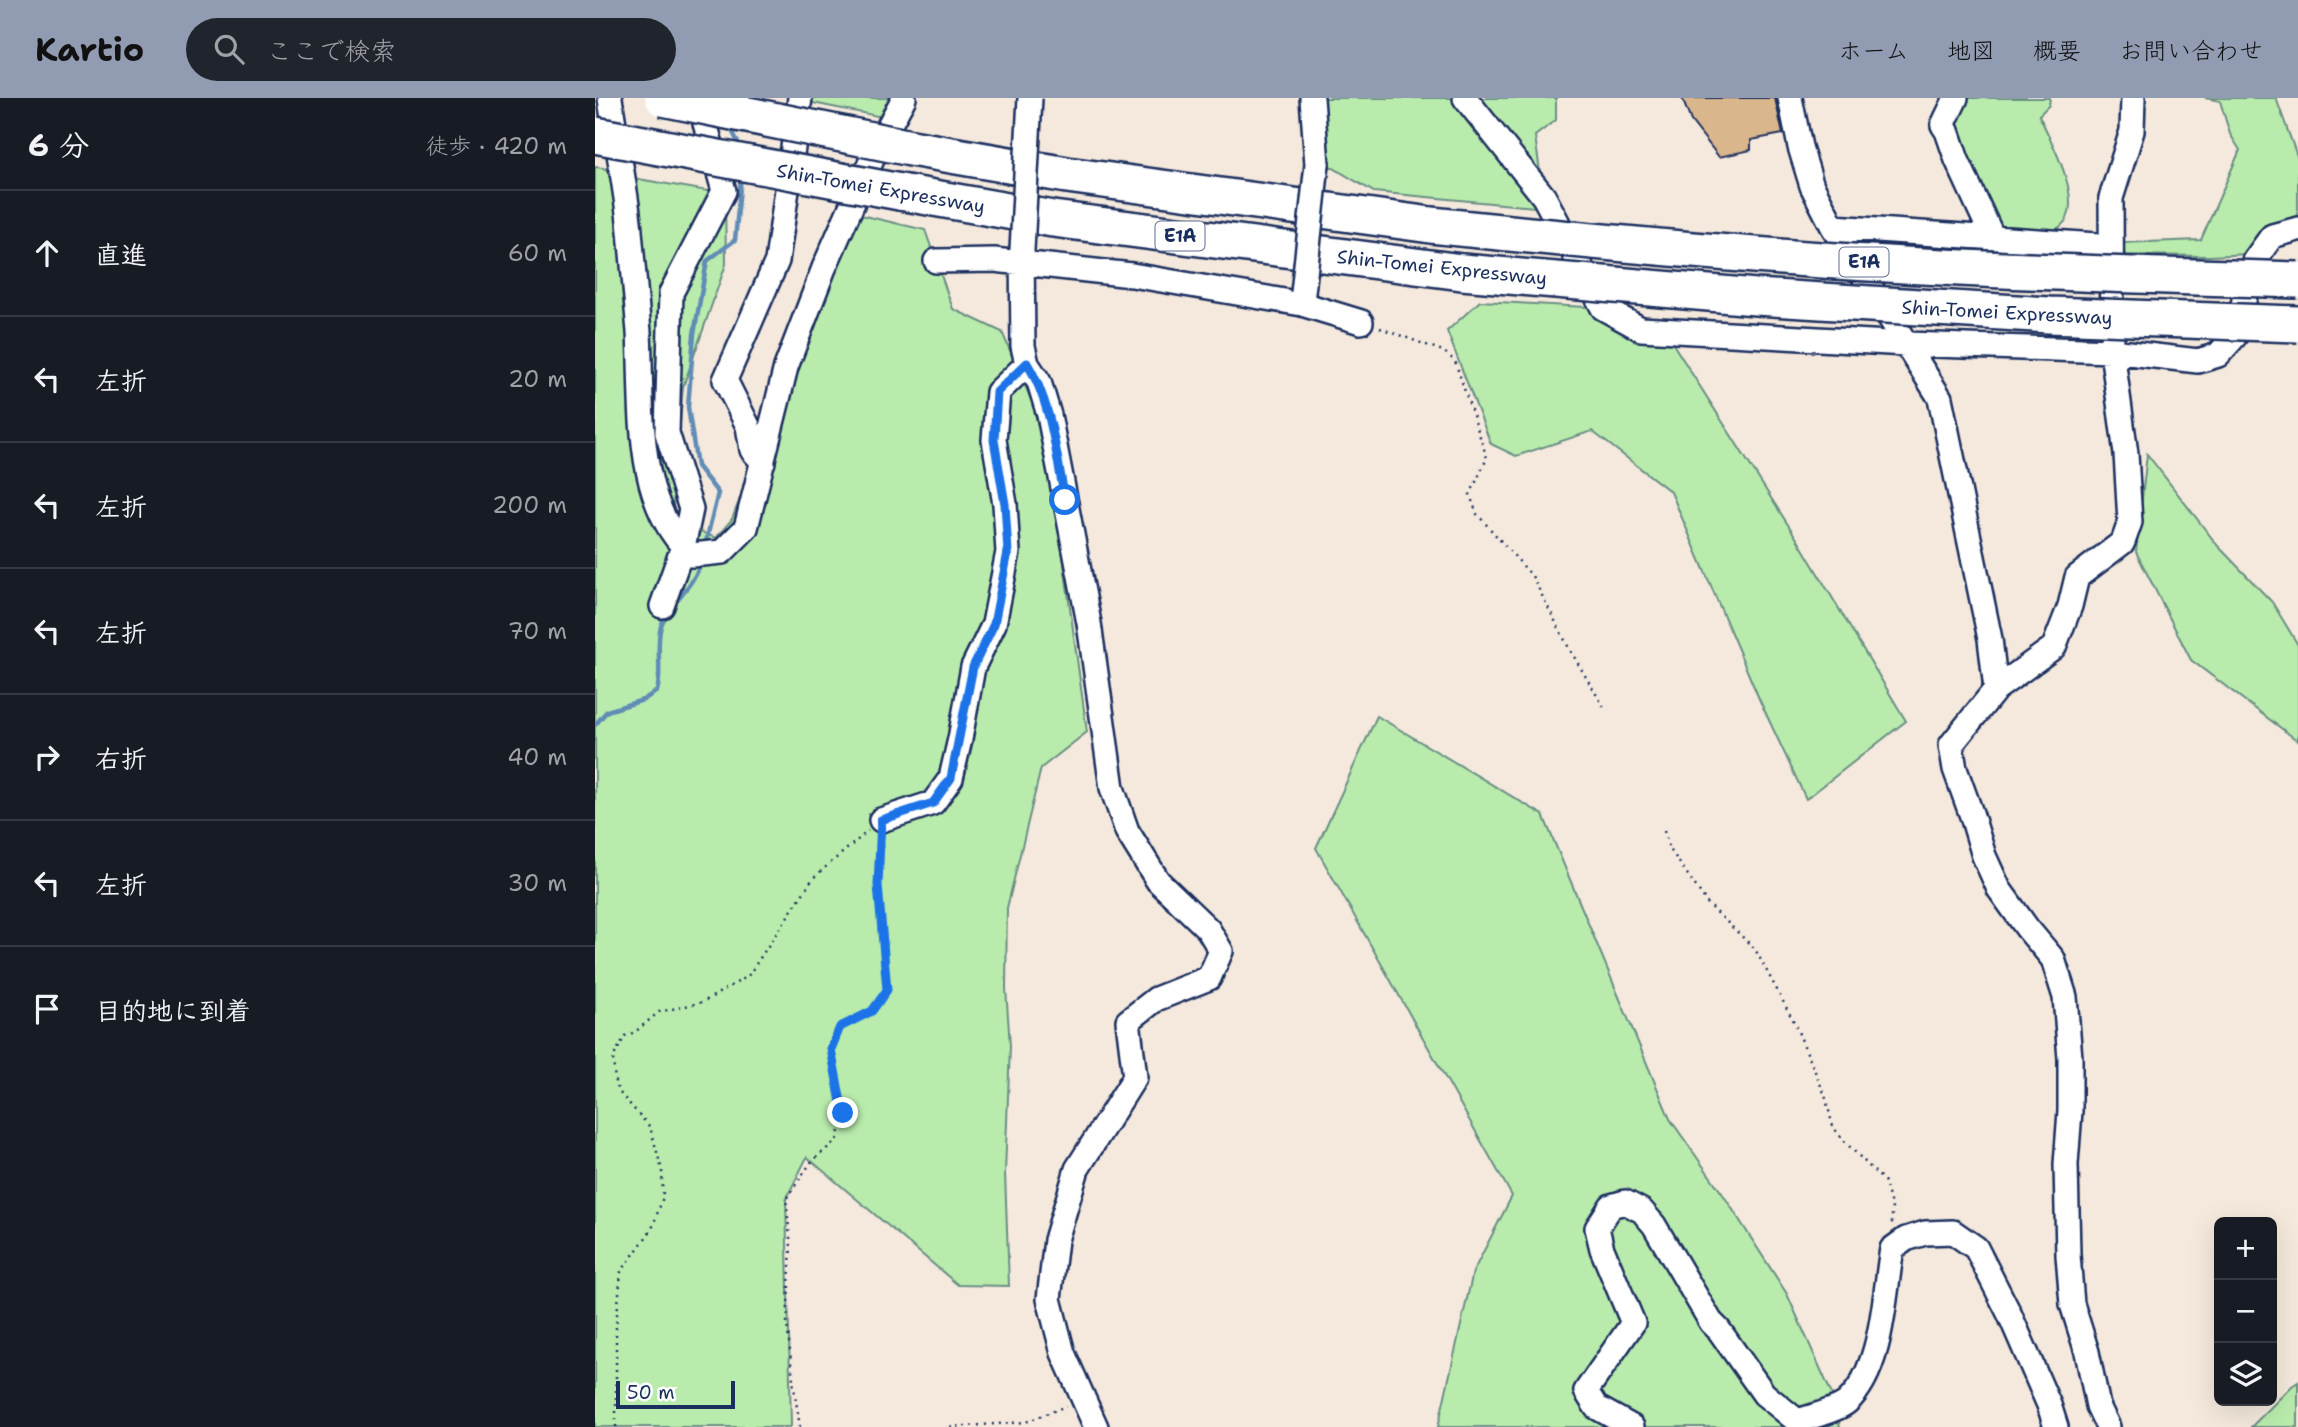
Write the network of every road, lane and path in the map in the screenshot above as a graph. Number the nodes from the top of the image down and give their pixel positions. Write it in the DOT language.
graph roads {
  1 [pos="610,98"];
  2 [pos="663,98"];
  3 [pos="698,98"];
  4 [pos="800,98"];
  5 [pos="904,98"];
  6 [pos="1030,98"];
  7 [pos="1312,98"];
  8 [pos="1465,98"];
  9 [pos="1790,98"];
  10 [pos="1956,98"];
  11 [pos="2133,98"];
  12 [pos="595,135"];
  13 [pos="1833,227"];
  14 [pos="2298,229"];
  15 [pos="1993,237"];
  16 [pos="2111,246"];
  17 [pos="1021,256"];
  18 [pos="936,261"];
  19 [pos="2298,281"];
  20 [pos="1303,299"];
  21 [pos="1361,321"];
  22 [pos="2298,324"];
  23 [pos="1906,344"];
  24 [pos="2112,351"];
  25 [pos="1027,363"];
  26 [pos="763,463"];
  27 [pos="688,551"];
  28 [pos="662,606"];
  29 [pos="1996,689"];
  30 [pos="1605,709"];
  31 [pos="881,820"];
  32 [pos="1664,831"];
  33 [pos="1892,1250"];
  34 [pos="1084,1399"];
  35 [pos="616,1427"];
  36 [pos="800,1427"];
  37 [pos="952,1427"];
  38 [pos="1096,1427"];
  39 [pos="1632,1427"];
  40 [pos="2056,1427"];
  41 [pos="2108,1427"];
  1 -- 27 [label="street"];
  2 -- 19 [label="highway, E1A, bridge"];
  3 -- 27 [label="street"];
  4 -- 26 [label="street"];
  5 -- 26 [label="street"];
  6 -- 17 [label="street, bridge"];
  7 -- 20 [label="street, bridge"];
  8 -- 23 [label="street"];
  9 -- 13 [label="street"];
  10 -- 15 [label="street"];
  11 -- 16 [label="street"];
  12 -- 22 [label="highway, Shin-Tomei Expressway / E1A, bridge"];
  13 -- 15 [label="street"];
  13 -- 23 [label="street"];
  14 -- 24 [label="street"];
  15 -- 16 [label="street"];
  16 -- 24 [label="street"];
  17 -- 18 [label="street"];
  17 -- 20 [label="street"];
  17 -- 25 [label="street"];
  20 -- 21 [label="street"];
  21 -- 30 [label="path"];
  23 -- 24 [label="street"];
  23 -- 29 [label="street"];
  24 -- 29 [label="street"];
  25 -- 31 [label="street"];
  25 -- 34 [label="street"];
  26 -- 27 [label="street"];
  27 -- 28 [label="street"];
  29 -- 41 [label="street"];
  31 -- 35 [label="path"];
  31 -- 36 [label="path"];
  32 -- 33 [label="path"];
  33 -- 39 [label="street"];
  33 -- 40 [label="street"];
  34 -- 37 [label="path"];
  34 -- 38 [label="street"];
}
